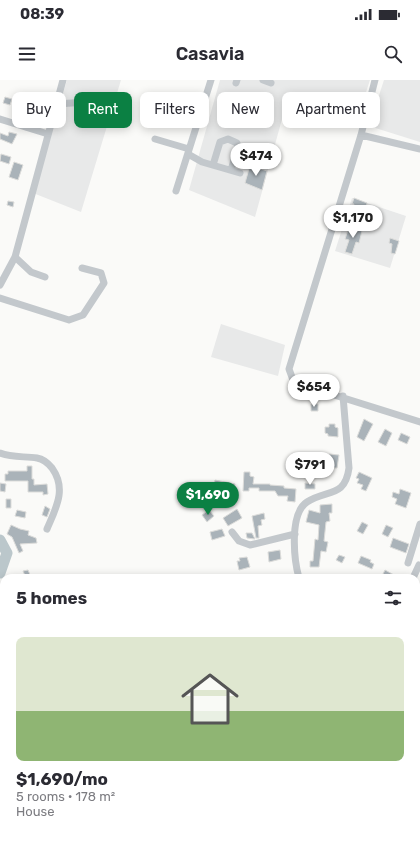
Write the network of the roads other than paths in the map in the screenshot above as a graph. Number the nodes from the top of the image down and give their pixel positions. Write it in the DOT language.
graph roads {
  1 [pos="63,80"];
  2 [pos="211,80"];
  3 [pos="263,80"];
  4 [pos="375,80"];
  5 [pos="270,82"];
  6 [pos="60,92"];
  7 [pos="0,119"];
  8 [pos="50,128"];
  9 [pos="48,134"];
  10 [pos="361,135"];
  11 [pos="155,139"];
  12 [pos="420,149"];
  13 [pos="189,152"];
  14 [pos="213,165"];
  15 [pos="231,170"];
  16 [pos="240,173"];
  17 [pos="176,191"];
  18 [pos="15,257"];
  19 [pos="82,268"];
  20 [pos="44,277"];
  21 [pos="0,285"];
  22 [pos="0,298"];
  23 [pos="343,396"];
  24 [pos="420,422"];
  25 [pos="0,453"];
  26 [pos="420,524"];
  27 [pos="47,529"];
  28 [pos="232,532"];
  29 [pos="295,534"];
  30 [pos="408,563"];
  31 [pos="298,574"];
  1 -- 6 [label="street"];
  2 -- 13 [label="street"];
  3 -- 5 [label="street"];
  4 -- 10 [label="street"];
  7 -- 9 [label="street"];
  8 -- 9 [label="street"];
  9 -- 18 [label="street"];
  10 -- 12 [label="street"];
  10 -- 23 [label="street"];
  11 -- 13 [label="street"];
  13 -- 14 [label="street"];
  13 -- 17 [label="street"];
  14 -- 15 [label="street"];
  14 -- 15 [label="street"];
  15 -- 16 [label="street"];
  18 -- 20 [label="street"];
  18 -- 21 [label="street"];
  19 -- 22 [label="street"];
  23 -- 24 [label="street"];
  23 -- 29 [label="street"];
  25 -- 27 [label="street"];
  26 -- 30 [label="street"];
  28 -- 29 [label="street"];
  29 -- 31 [label="street"];
}
